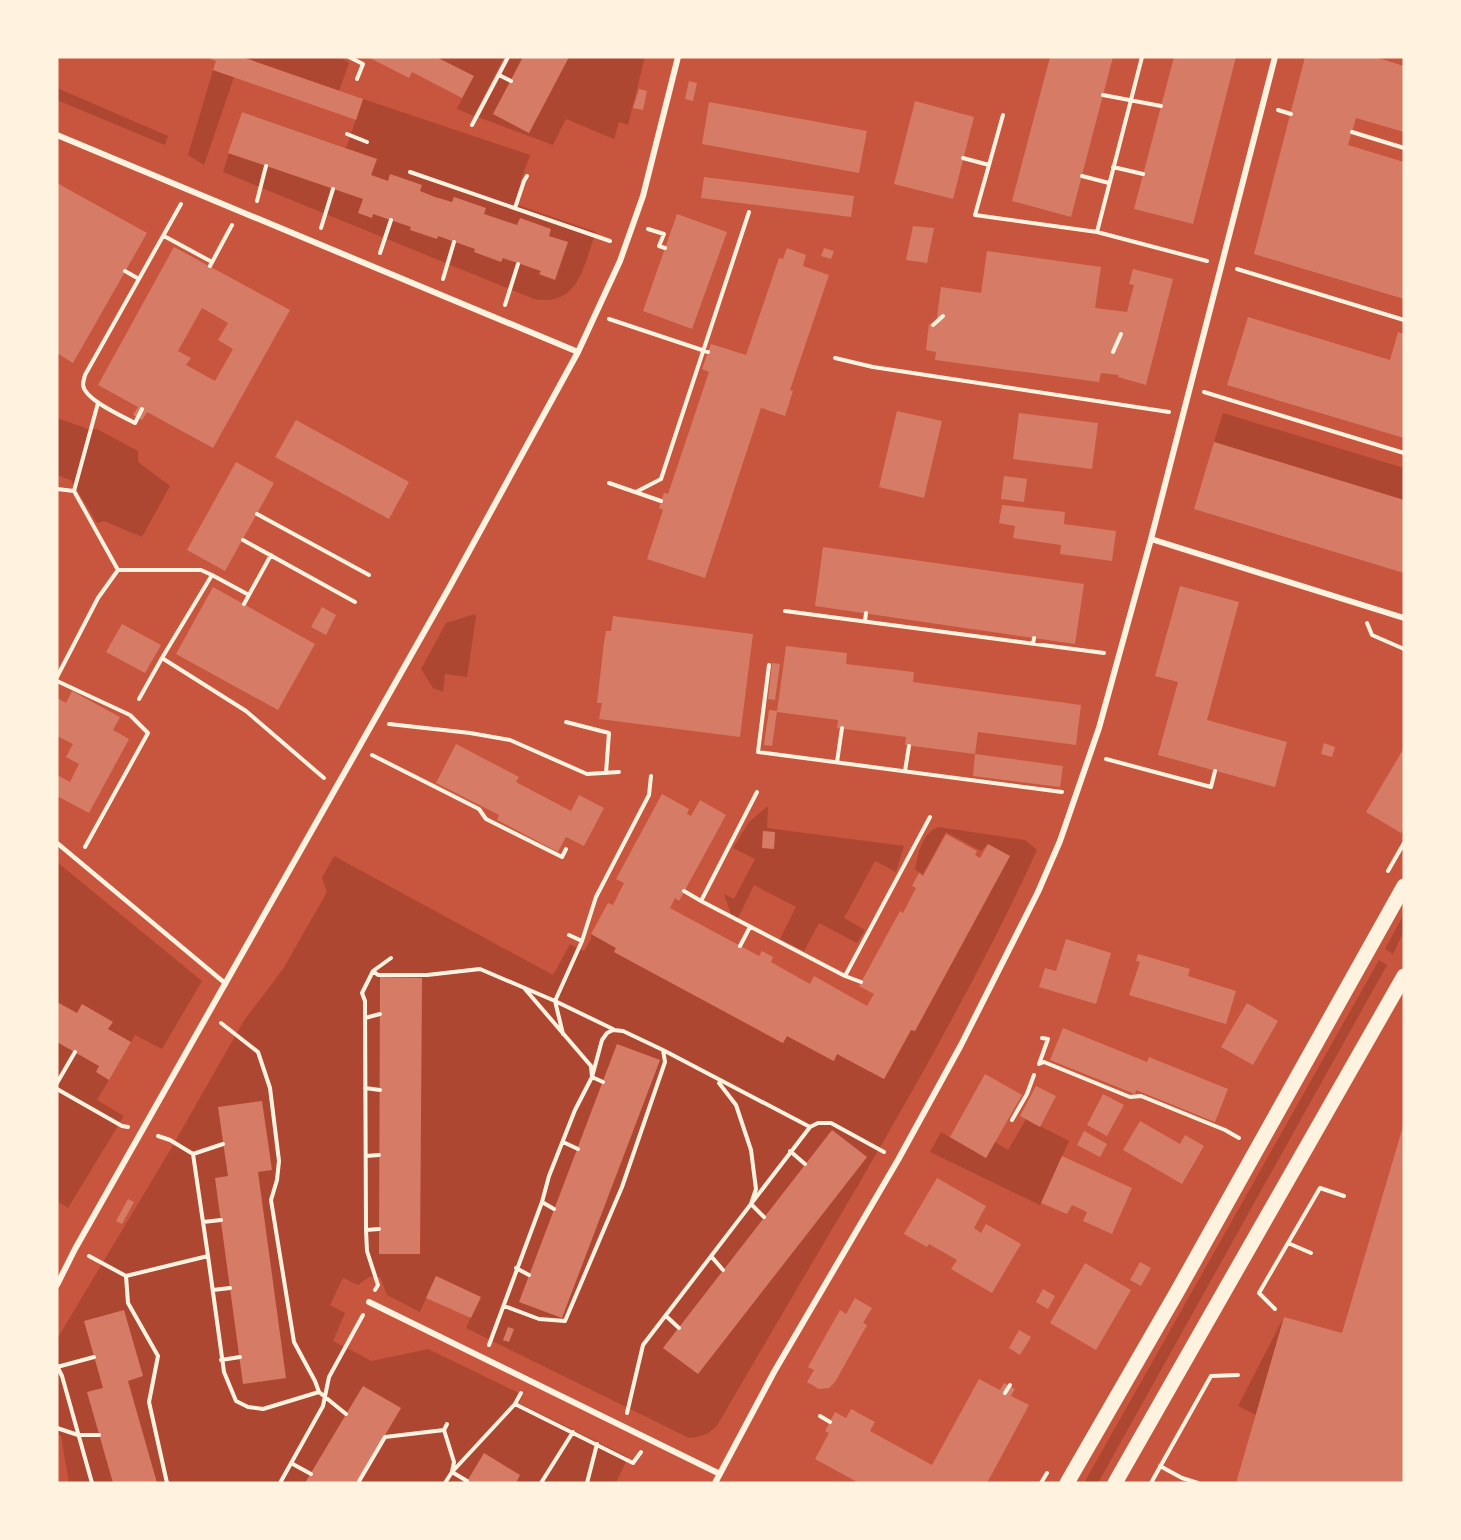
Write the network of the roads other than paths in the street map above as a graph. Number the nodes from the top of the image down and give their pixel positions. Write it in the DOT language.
graph roads {
  1 [pos="678,57"];
  2 [pos="1275,57"];
  3 [pos="57,135"];
  4 [pos="578,352"];
  5 [pos="1151,539"];
  6 [pos="1404,618"];
  7 [pos="57,843"];
  8 [pos="1404,886"];
  9 [pos="1404,976"];
  10 [pos="225,984"];
  11 [pos="57,1285"];
  12 [pos="369,1302"];
  13 [pos="720,1474"];
  14 [pos="715,1483"];
  15 [pos="1067,1483"];
  16 [pos="1115,1483"];
  1 -- 4 [label="street"];
  2 -- 5 [label="street"];
  3 -- 4 [label="street"];
  4 -- 10 [label="street"];
  5 -- 6 [label="street"];
  5 -- 13 [label="street"];
  7 -- 10 [label="lane"];
  8 -- 15 [label="main road"];
  9 -- 16 [label="main road"];
  10 -- 11 [label="street"];
  12 -- 13 [label="street"];
  13 -- 14 [label="street"];
}
